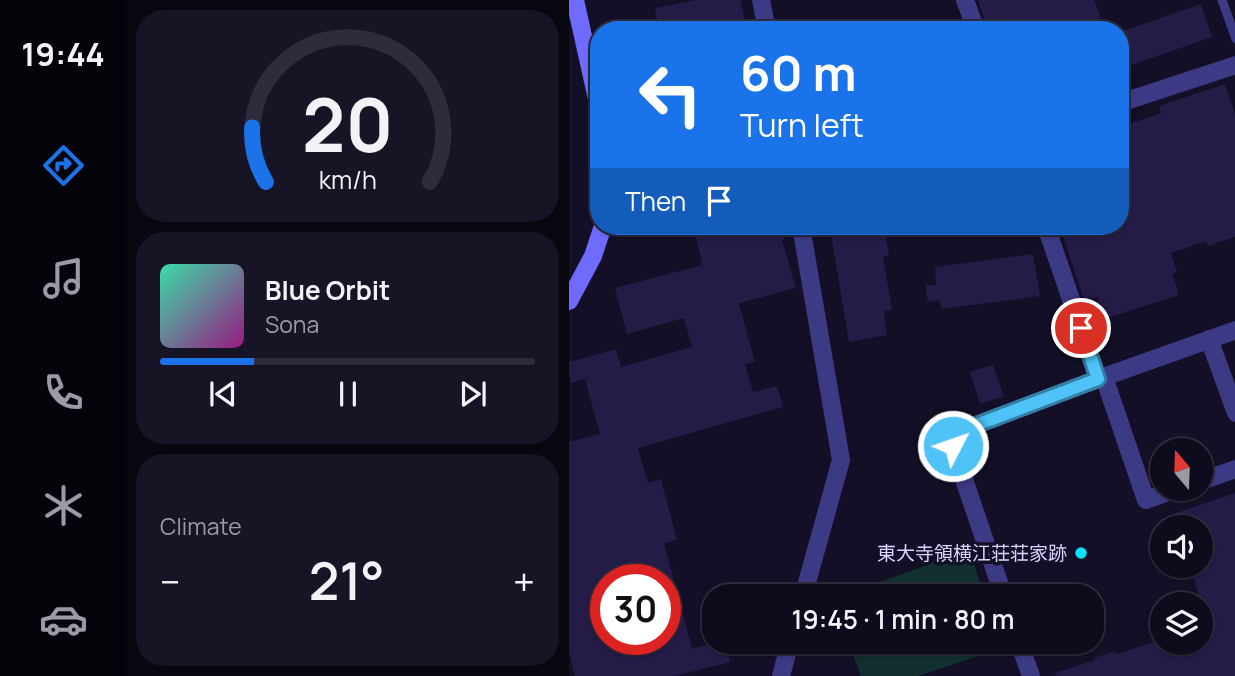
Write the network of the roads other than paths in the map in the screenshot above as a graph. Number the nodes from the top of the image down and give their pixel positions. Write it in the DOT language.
graph roads {
  1 [pos="575,0"];
  2 [pos="761,0"];
  3 [pos="965,0"];
  4 [pos="1222,0"];
  5 [pos="765,21"];
  6 [pos="973,21"];
  7 [pos="1235,39"];
  8 [pos="1235,65"];
  9 [pos="590,68"];
  10 [pos="1129,100"];
  11 [pos="600,235"];
  12 [pos="803,235"];
  13 [pos="1049,235"];
  14 [pos="569,301"];
  15 [pos="1235,330"];
  16 [pos="1209,339"];
  17 [pos="1101,378"];
  18 [pos="1235,412"];
  19 [pos="1235,469"];
  20 [pos="1213,477"];
  21 [pos="1150,499"];
  22 [pos="807,584"];
  23 [pos="1000,584"];
  24 [pos="787,654"];
  25 [pos="1023,654"];
  26 [pos="781,676"];
  27 [pos="1031,676"];
  1 -- 9 [label="street"];
  2 -- 5 [label="street"];
  3 -- 6 [label="street"];
  4 -- 7 [label="lane"];
  8 -- 10 [label="street"];
  11 -- 14 [label="street"];
  12 -- 22 [label="street"];
  13 -- 17 [label="street"];
  15 -- 16 [label="street"];
  16 -- 17 [label="street"];
  16 -- 18 [label="street"];
  17 -- 21 [label="street"];
  17 -- 23 [label="street"];
  19 -- 20 [label="street"];
  24 -- 26 [label="street"];
  25 -- 27 [label="street"];
}
